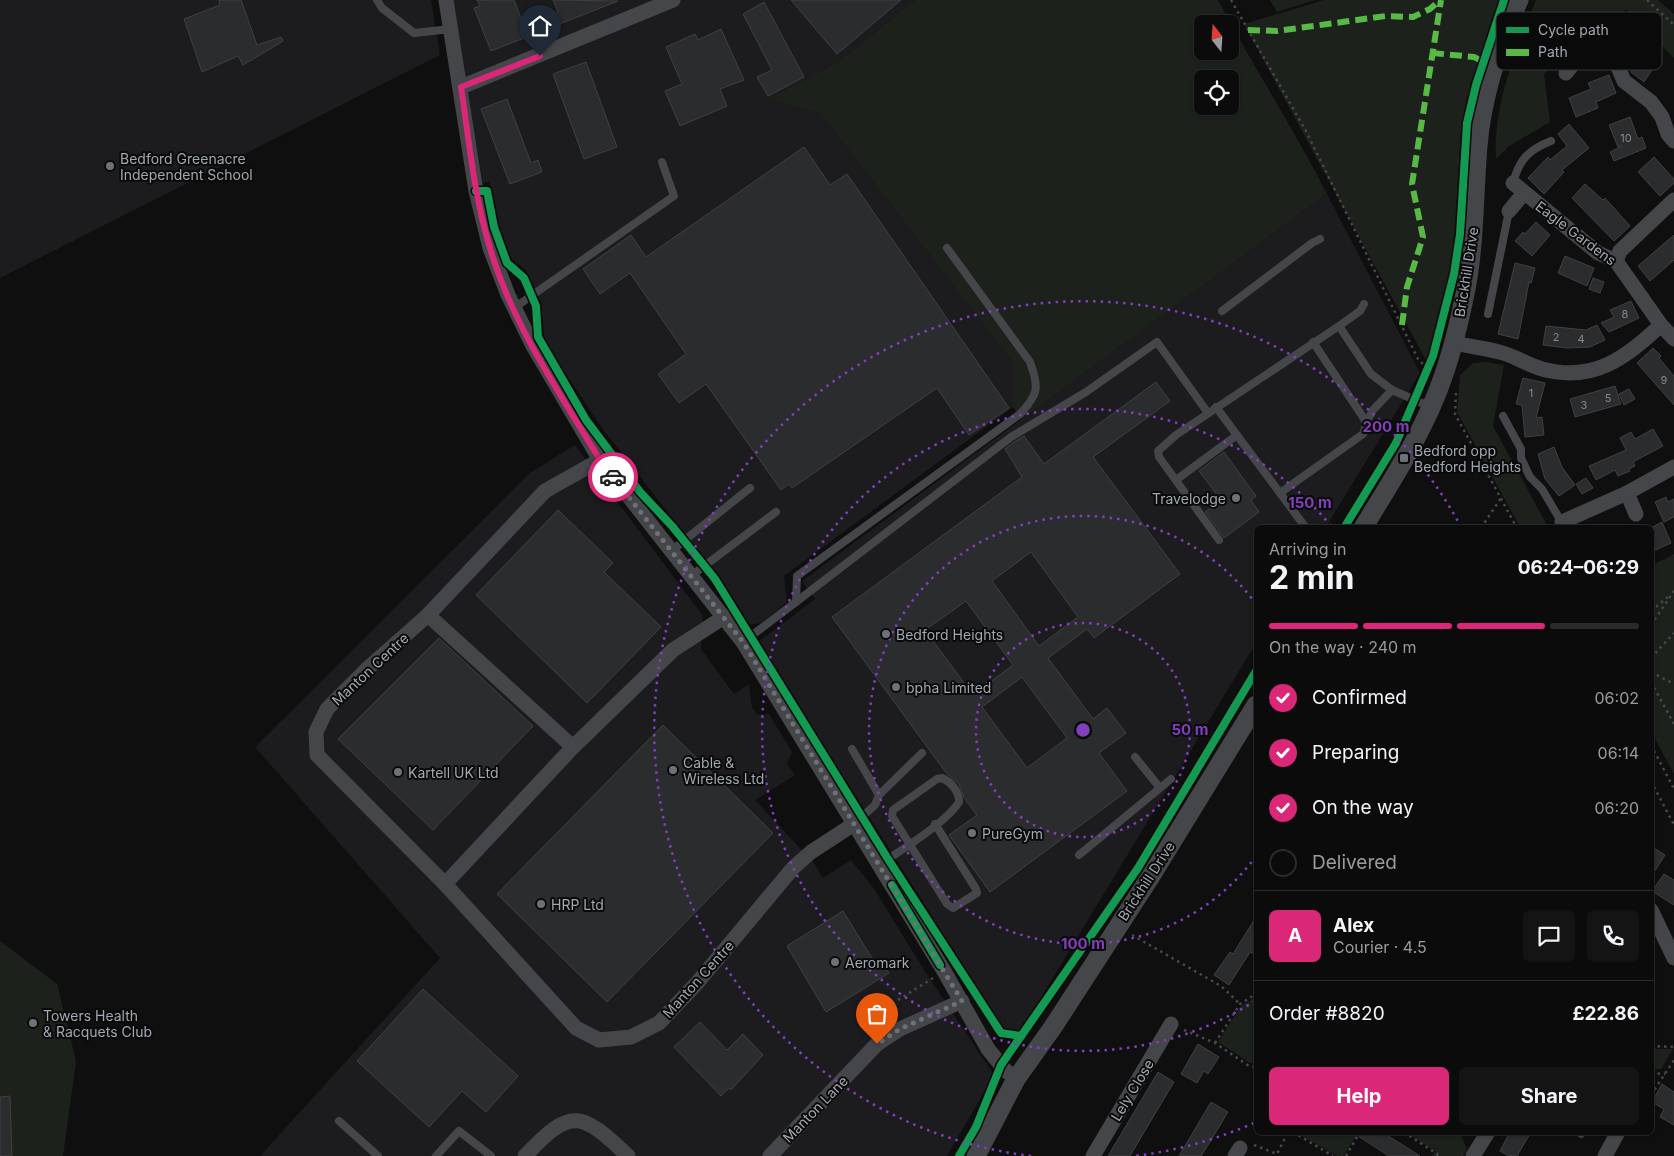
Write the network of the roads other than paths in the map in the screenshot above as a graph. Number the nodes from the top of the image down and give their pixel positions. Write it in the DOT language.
graph roads {
  1 [pos="377,0"];
  2 [pos="446,0"];
  3 [pos="673,0"];
  4 [pos="1519,0"];
  5 [pos="1515,12"];
  6 [pos="451,29"];
  7 [pos="1496,65"];
  8 [pos="1568,70"];
  9 [pos="1619,70"];
  10 [pos="1566,73"];
  11 [pos="461,87"];
  12 [pos="1550,140"];
  13 [pos="1674,141"];
  14 [pos="662,162"];
  15 [pos="1518,188"];
  16 [pos="1674,200"];
  17 [pos="1509,211"];
  18 [pos="1320,239"];
  19 [pos="947,248"];
  20 [pos="1616,261"];
  21 [pos="1364,304"];
  22 [pos="514,308"];
  23 [pos="1222,311"];
  24 [pos="1488,314"];
  25 [pos="1661,325"];
  26 [pos="1339,326"];
  27 [pos="1674,339"];
  28 [pos="1313,342"];
  29 [pos="1453,343"];
  30 [pos="1392,390"];
  31 [pos="1431,407"];
  32 [pos="1216,408"];
  33 [pos="1208,413"];
  34 [pos="1503,416"];
  35 [pos="1366,423"];
  36 [pos="1237,435"];
  37 [pos="600,460"];
  38 [pos="1674,467"];
  39 [pos="1176,480"];
  40 [pos="750,488"];
  41 [pos="1280,493"];
  42 [pos="1627,493"];
  43 [pos="776,512"];
  44 [pos="1636,514"];
  45 [pos="1562,524"];
  46 [pos="1304,525"];
  47 [pos="1365,525"];
  48 [pos="1219,540"];
  49 [pos="671,551"];
  50 [pos="691,576"];
  51 [pos="796,602"];
  52 [pos="428,615"];
  53 [pos="724,617"];
  54 [pos="743,642"];
  55 [pos="1254,708"];
  56 [pos="573,747"];
  57 [pos="852,749"];
  58 [pos="922,753"];
  59 [pos="1134,757"];
  60 [pos="1171,779"];
  61 [pos="1160,788"];
  62 [pos="879,795"];
  63 [pos="854,824"];
  64 [pos="935,824"];
  65 [pos="908,845"];
  66 [pos="1079,855"];
  67 [pos="879,865"];
  68 [pos="445,884"];
  69 [pos="1654,916"];
  70 [pos="1674,958"];
  71 [pos="962,1001"];
  72 [pos="1171,1024"];
  73 [pos="1016,1079"];
  74 [pos="339,1121"];
  75 [pos="1486,1135"];
  76 [pos="1616,1135"];
  77 [pos="378,1156"];
  78 [pos="436,1156"];
  79 [pos="490,1156"];
  80 [pos="525,1156"];
  81 [pos="628,1156"];
  82 [pos="770,1156"];
  83 [pos="976,1156"];
  84 [pos="1093,1156"];
  85 [pos="1473,1156"];
  86 [pos="1604,1156"];
  1 -- 6 [label="lane"];
  2 -- 6 [label="street"];
  3 -- 11 [label="street"];
  4 -- 5 [label="street, Brickhill Drive"];
  6 -- 11 [label="street"];
  7 -- 29 [label="street, Brickhill Drive"];
  8 -- 10 [label="street"];
  9 -- 13 [label="street"];
  11 -- 22 [label="street"];
  12 -- 15 [label="lane"];
  14 -- 22 [label="lane"];
  15 -- 17 [label="street, Eagle Gardens"];
  15 -- 20 [label="street, Eagle Gardens"];
  16 -- 20 [label="street"];
  17 -- 24 [label="lane"];
  18 -- 23 [label="lane"];
  19 -- 51 [label="lane"];
  20 -- 25 [label="street, Eagle Gardens"];
  21 -- 26 [label="lane"];
  22 -- 37 [label="street"];
  25 -- 27 [label="street, Eagle Gardens"];
  25 -- 29 [label="street"];
  26 -- 28 [label="lane"];
  26 -- 30 [label="lane"];
  28 -- 32 [label="lane"];
  28 -- 35 [label="lane"];
  29 -- 31 [label="street, Brickhill Drive"];
  30 -- 31 [label="lane"];
  30 -- 35 [label="lane"];
  31 -- 47 [label="street, Brickhill Drive"];
  32 -- 33 [label="lane"];
  32 -- 36 [label="lane"];
  33 -- 39 [label="lane"];
  33 -- 51 [label="lane"];
  34 -- 45 [label="lane"];
  35 -- 41 [label="lane"];
  36 -- 39 [label="lane"];
  36 -- 41 [label="lane"];
  37 -- 49 [label="street"];
  37 -- 52 [label="street, Manton Centre"];
  38 -- 42 [label="street"];
  39 -- 48 [label="lane"];
  40 -- 49 [label="lane"];
  41 -- 46 [label="lane"];
  42 -- 44 [label="street"];
  42 -- 45 [label="street"];
  43 -- 50 [label="lane"];
  49 -- 50 [label="street"];
  50 -- 53 [label="street"];
  51 -- 54 [label="lane"];
  52 -- 56 [label="street"];
  52 -- 68 [label="street, Manton Centre"];
  53 -- 54 [label="street"];
  53 -- 56 [label="street"];
  54 -- 63 [label="street"];
  55 -- 73 [label="street, Brickhill Drive"];
  56 -- 68 [label="street"];
  57 -- 62 [label="lane"];
  58 -- 62 [label="lane"];
  59 -- 61 [label="lane"];
  60 -- 61 [label="lane"];
  61 -- 66 [label="lane"];
  62 -- 63 [label="lane"];
  63 -- 67 [label="street"];
  63 -- 68 [label="street, Manton Centre"];
  64 -- 65 [label="lane"];
  64 -- 65 [label="lane"];
  64 -- 65 [label="lane"];
  65 -- 67 [label="lane"];
  67 -- 71 [label="street"];
  69 -- 70 [label="street"];
  71 -- 73 [label="street"];
  71 -- 82 [label="street, Manton Lane"];
  72 -- 84 [label="street, Lely Close"];
  73 -- 83 [label="street"];
  74 -- 77 [label="lane"];
  75 -- 85 [label="street"];
  76 -- 86 [label="street"];
  78 -- 79 [label="lane"];
  80 -- 81 [label="street"];
}
